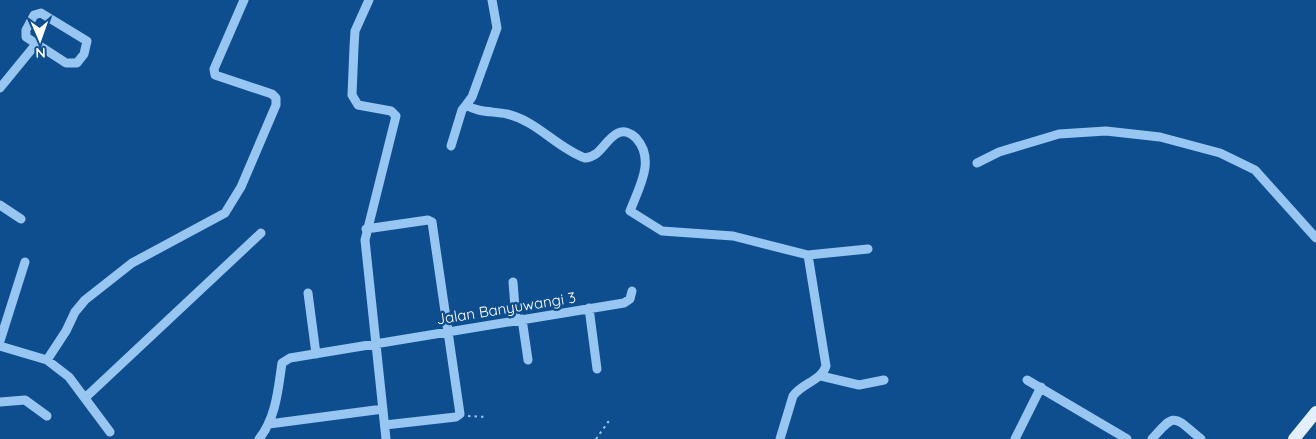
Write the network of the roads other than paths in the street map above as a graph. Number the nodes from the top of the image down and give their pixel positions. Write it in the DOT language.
graph roads {
  1 [pos="244,0"];
  2 [pos="369,0"];
  3 [pos="492,0"];
  4 [pos="36,44"];
  5 [pos="0,88"];
  6 [pos="466,105"];
  7 [pos="451,146"];
  8 [pos="977,163"];
  9 [pos="0,205"];
  10 [pos="21,219"];
  11 [pos="366,229"];
  12 [pos="261,233"];
  13 [pos="1316,238"];
  14 [pos="868,250"];
  15 [pos="808,255"];
  16 [pos="25,262"];
  17 [pos="513,282"];
  18 [pos="632,291"];
  19 [pos="308,292"];
  20 [pos="589,308"];
  21 [pos="519,319"];
  22 [pos="448,331"];
  23 [pos="0,341"];
  24 [pos="377,342"];
  25 [pos="0,346"];
  26 [pos="316,354"];
  27 [pos="47,360"];
  28 [pos="528,360"];
  29 [pos="597,369"];
  30 [pos="821,376"];
  31 [pos="884,380"];
  32 [pos="1027,380"];
  33 [pos="1041,387"];
  34 [pos="86,396"];
  35 [pos="0,402"];
  36 [pos="383,409"];
  37 [pos="1316,412"];
  38 [pos="47,416"];
  39 [pos="269,424"];
  40 [pos="385,426"];
  41 [pos="110,432"];
  42 [pos="259,439"];
  43 [pos="386,439"];
  44 [pos="780,439"];
  45 [pos="1015,439"];
  46 [pos="1127,439"];
  47 [pos="1152,439"];
  48 [pos="1201,439"];
  49 [pos="1294,439"];
  1 -- 27 [label="street"];
  2 -- 11 [label="street"];
  3 -- 6 [label="street"];
  4 -- 4 [label="street"];
  4 -- 5 [label="street"];
  6 -- 7 [label="street"];
  6 -- 15 [label="street"];
  8 -- 13 [label="street"];
  9 -- 10 [label="street"];
  11 -- 22 [label="street"];
  11 -- 24 [label="street"];
  12 -- 34 [label="street"];
  14 -- 15 [label="street"];
  15 -- 30 [label="street"];
  16 -- 23 [label="street"];
  17 -- 21 [label="street"];
  18 -- 20 [label="street, Jalan Banyuwangi 3"];
  19 -- 26 [label="street"];
  20 -- 21 [label="street, Jalan Banyuwangi 3"];
  20 -- 29 [label="street"];
  21 -- 22 [label="street, Jalan Banyuwangi 3"];
  21 -- 28 [label="street"];
  22 -- 24 [label="street, Jalan Banyuwangi 3"];
  22 -- 40 [label="street"];
  24 -- 26 [label="street, Jalan Banyuwangi 3"];
  24 -- 36 [label="street"];
  25 -- 27 [label="street"];
  26 -- 39 [label="street, Jalan Banyuwangi 3"];
  27 -- 34 [label="street"];
  30 -- 31 [label="street"];
  30 -- 44 [label="street"];
  32 -- 33 [label="street"];
  33 -- 45 [label="street"];
  33 -- 46 [label="street"];
  34 -- 41 [label="street"];
  35 -- 38 [label="street"];
  36 -- 39 [label="street"];
  36 -- 40 [label="street"];
  37 -- 49 [label="main road"];
  39 -- 42 [label="street"];
  40 -- 43 [label="street"];
  47 -- 48 [label="street"];
}
